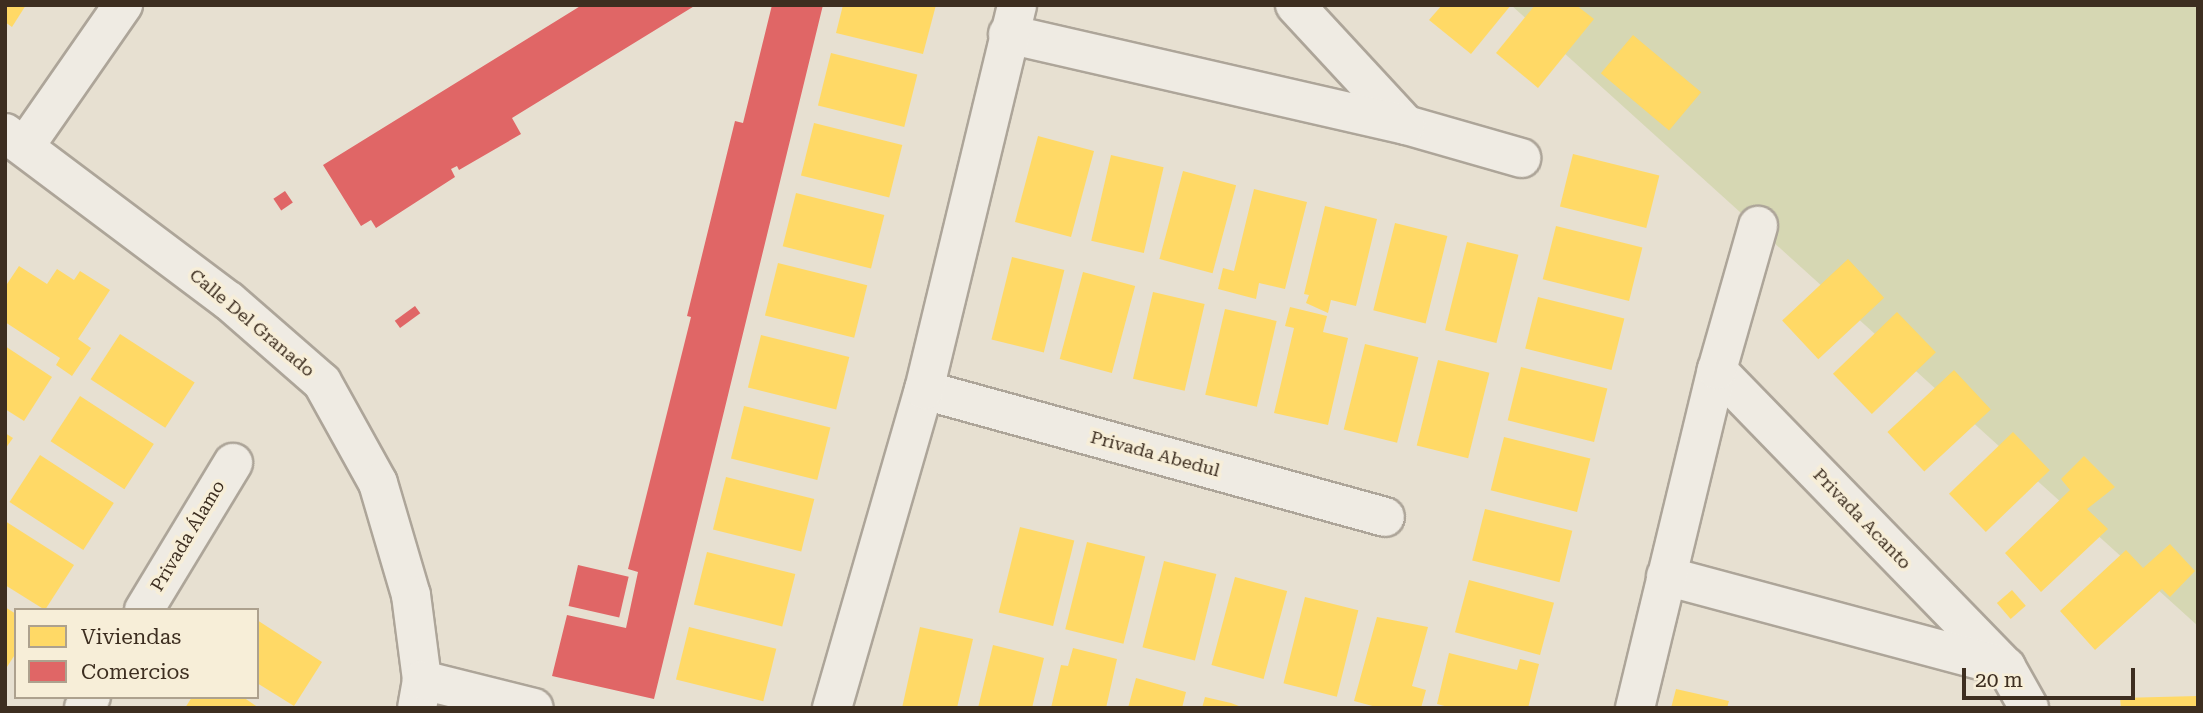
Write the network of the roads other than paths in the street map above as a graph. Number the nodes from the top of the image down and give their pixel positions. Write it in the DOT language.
graph roads {
  1 [pos="123,5"];
  2 [pos="1295,5"];
  3 [pos="1013,20"];
  4 [pos="1406,125"];
  5 [pos="15,139"];
  6 [pos="1521,158"];
  7 [pos="1758,226"];
  8 [pos="1717,370"];
  9 [pos="924,390"];
  10 [pos="233,463"];
  11 [pos="1385,517"];
  12 [pos="1666,576"];
  13 [pos="145,608"];
  14 [pos="2006,667"];
  15 [pos="419,694"];
  16 [pos="534,708"];
  17 [pos="832,708"];
  18 [pos="1635,708"];
  19 [pos="2029,708"];
  1 -- 5 [label="street"];
  2 -- 4 [label="street"];
  3 -- 4 [label="street"];
  3 -- 9 [label="street"];
  4 -- 6 [label="street"];
  5 -- 15 [label="street, Calle Del Granado"];
  7 -- 8 [label="street"];
  8 -- 12 [label="street"];
  8 -- 14 [label="street, Privada Acanto"];
  9 -- 11 [label="street, Privada Abedul"];
  9 -- 17 [label="street"];
  10 -- 13 [label="street, Privada Álamo"];
  12 -- 14 [label="street"];
  12 -- 18 [label="street"];
  14 -- 19 [label="street, Privada Acanto"];
  15 -- 16 [label="street"];
}
